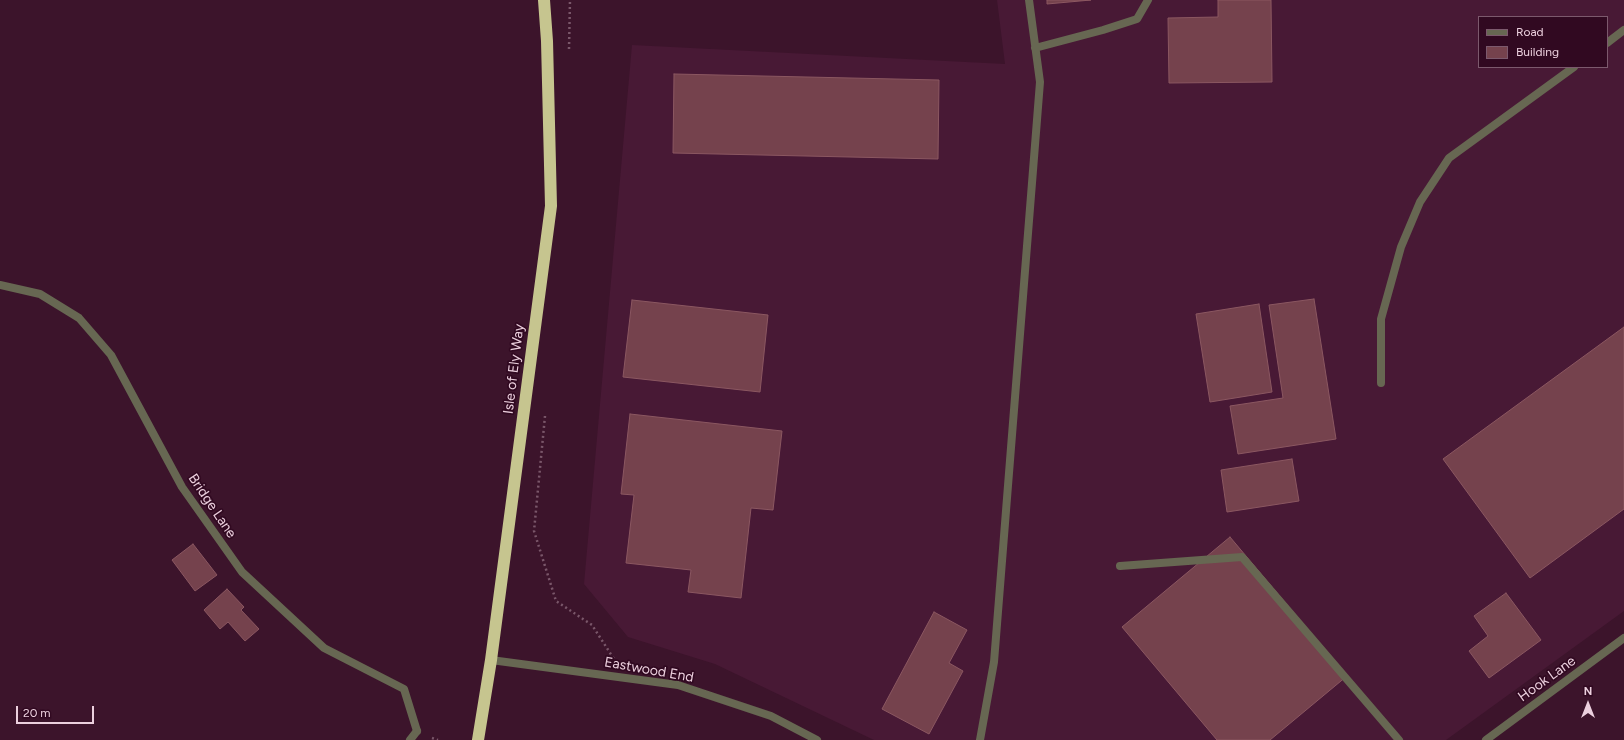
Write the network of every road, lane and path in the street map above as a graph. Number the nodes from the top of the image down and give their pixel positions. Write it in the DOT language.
graph roads {
  1 [pos="544,0"];
  2 [pos="570,0"];
  3 [pos="1029,0"];
  4 [pos="1148,0"];
  5 [pos="1624,30"];
  6 [pos="1608,42"];
  7 [pos="1036,48"];
  8 [pos="568,55"];
  9 [pos="1573,68"];
  10 [pos="0,285"];
  11 [pos="1381,383"];
  12 [pos="545,414"];
  13 [pos="1120,566"];
  14 [pos="1624,638"];
  15 [pos="491,660"];
  16 [pos="615,677"];
  17 [pos="410,740"];
  18 [pos="478,740"];
  19 [pos="818,740"];
  20 [pos="980,740"];
  21 [pos="1399,740"];
  22 [pos="1486,740"];
  1 -- 15 [label="highway, Isle of Ely Way"];
  2 -- 8 [label="path"];
  3 -- 7 [label="street"];
  4 -- 7 [label="street"];
  5 -- 6 [label="street"];
  7 -- 20 [label="street"];
  9 -- 11 [label="street"];
  10 -- 17 [label="street, Bridge Lane"];
  12 -- 16 [label="path"];
  13 -- 21 [label="street"];
  14 -- 22 [label="street, Hook Lane"];
  15 -- 16 [label="street, Eastwood End"];
  15 -- 18 [label="highway, Isle of Ely Way"];
  16 -- 19 [label="street, Eastwood End"];
}
